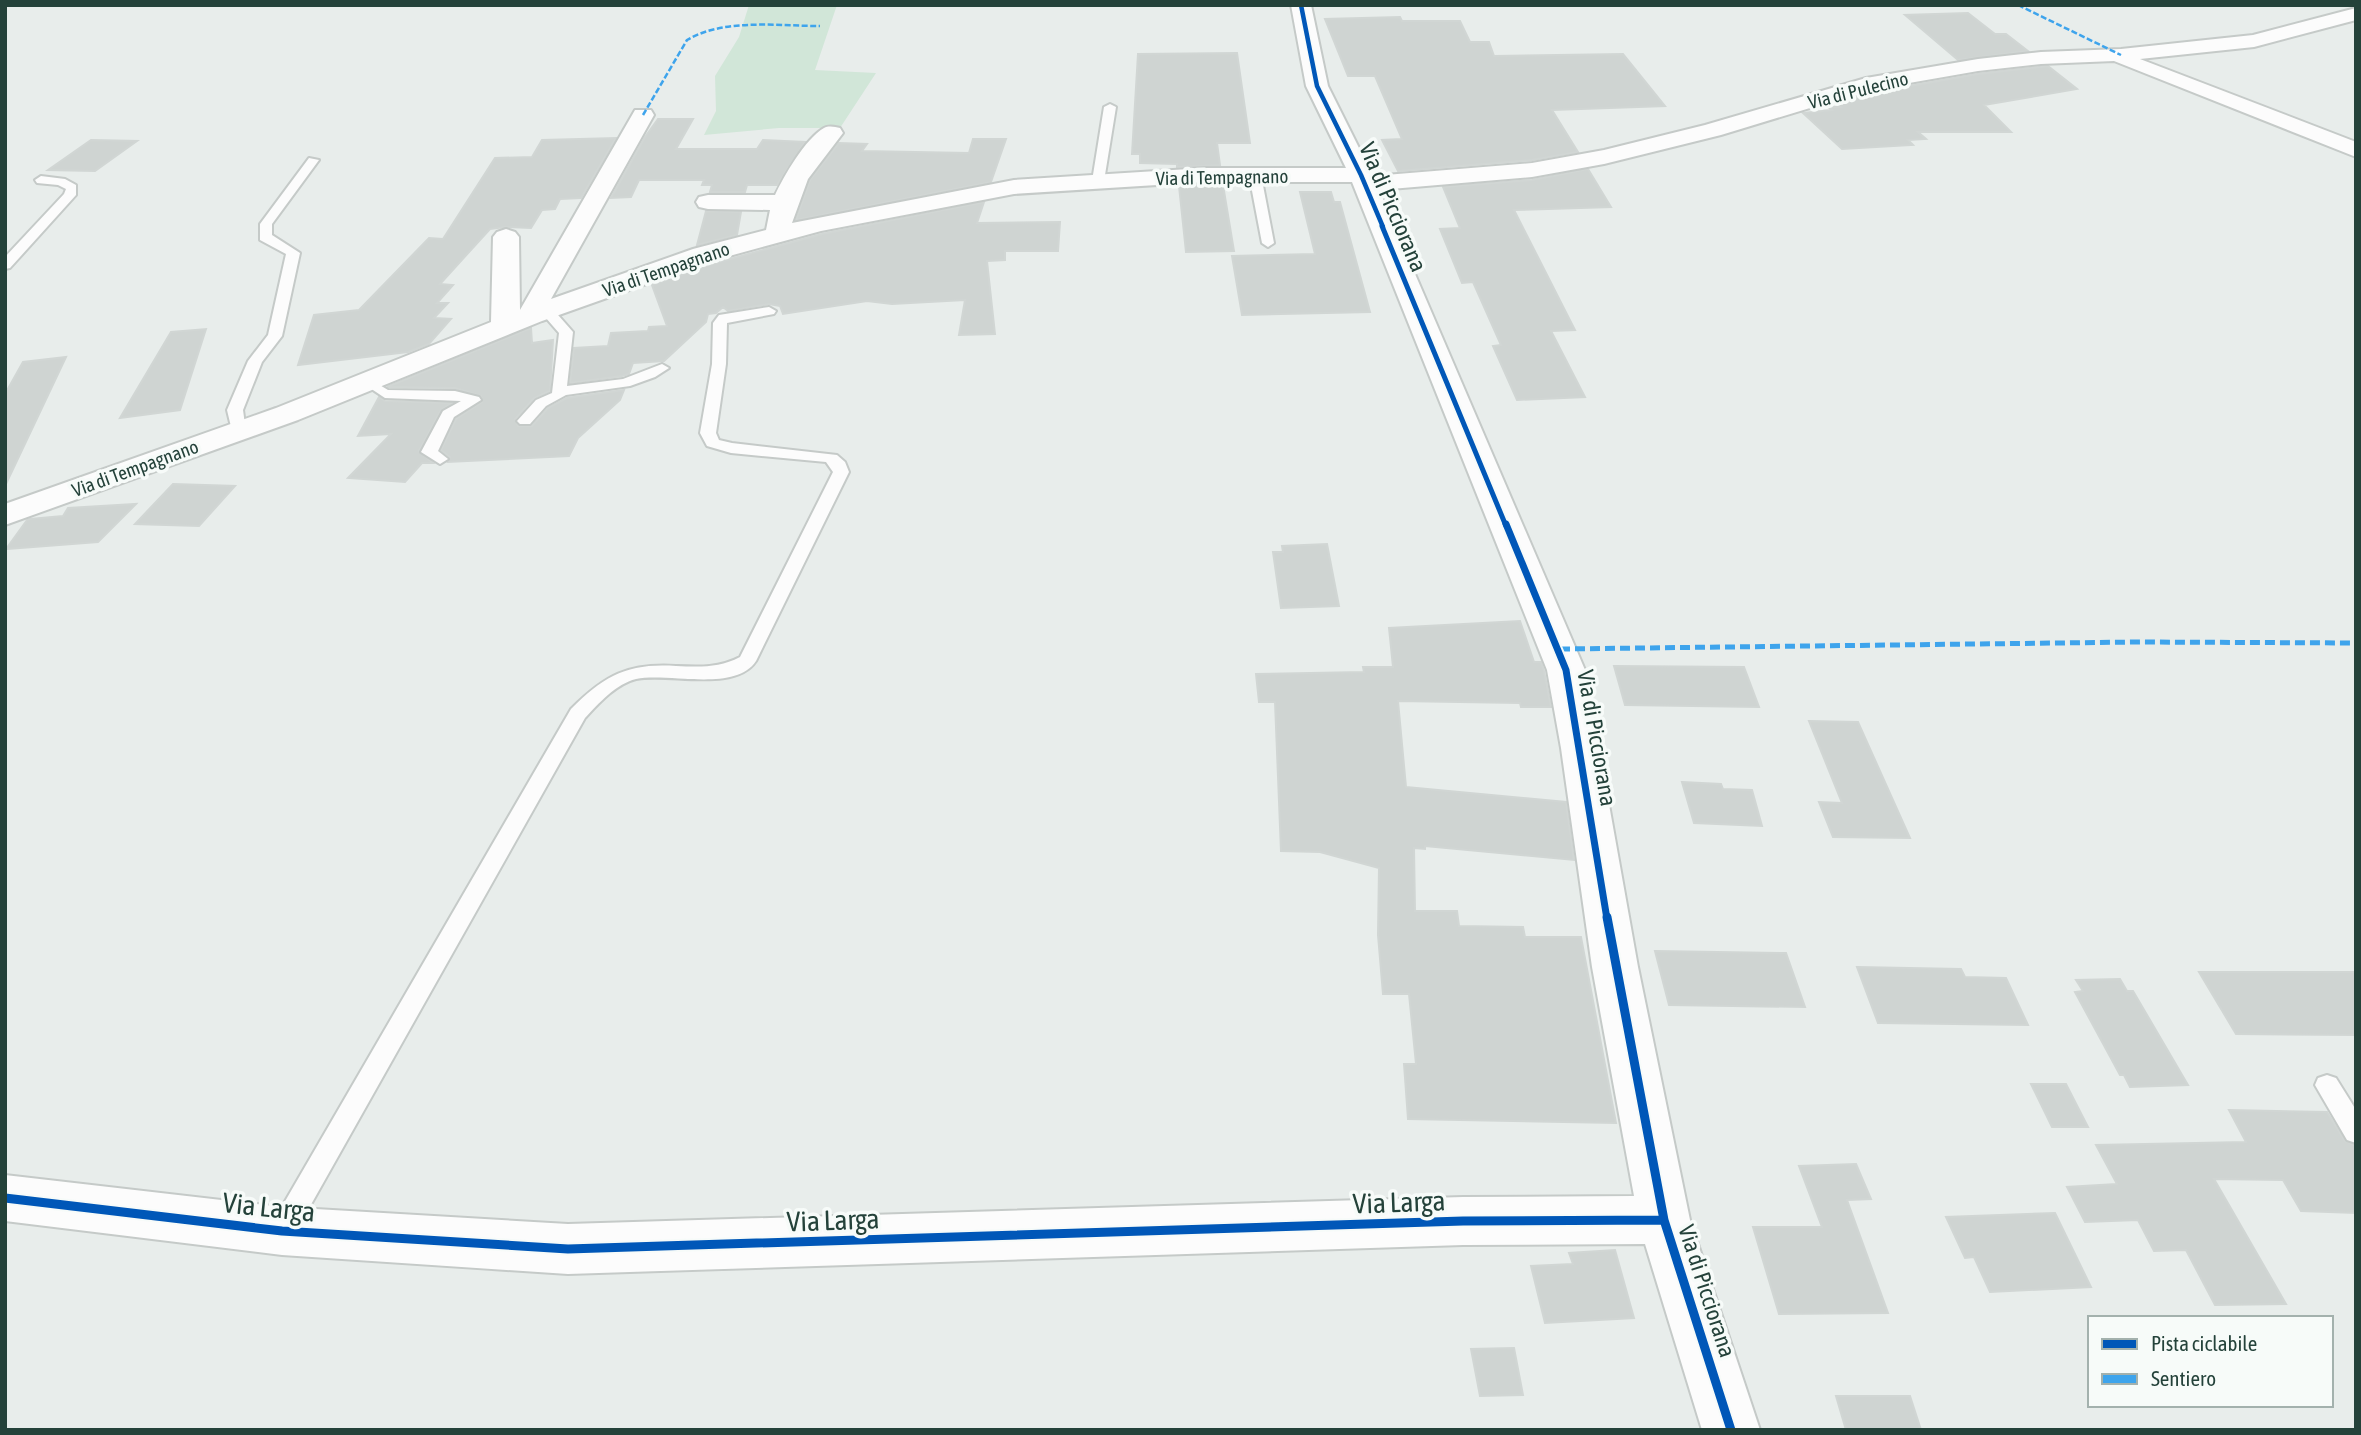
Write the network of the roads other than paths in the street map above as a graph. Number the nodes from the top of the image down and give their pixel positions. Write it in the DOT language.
graph roads {
  1 [pos="1301,5"];
  2 [pos="2356,14"];
  3 [pos="2111,56"];
  4 [pos="1110,107"];
  5 [pos="643,115"];
  6 [pos="832,133"];
  7 [pos="2356,150"];
  8 [pos="313,160"];
  9 [pos="1255,175"];
  10 [pos="41,180"];
  11 [pos="1362,180"];
  12 [pos="1098,181"];
  13 [pos="708,202"];
  14 [pos="784,202"];
  15 [pos="778,233"];
  16 [pos="506,237"];
  17 [pos="1269,243"];
  18 [pos="5,265"];
  19 [pos="769,311"];
  20 [pos="539,313"];
  21 [pos="505,327"];
  22 [pos="662,368"];
  23 [pos="368,382"];
  24 [pos="559,391"];
  25 [pos="525,421"];
  26 [pos="238,432"];
  27 [pos="440,459"];
  28 [pos="5,515"];
  29 [pos="2327,1085"];
  30 [pos="2356,1132"];
  31 [pos="5,1198"];
  32 [pos="1664,1220"];
  33 [pos="282,1231"];
  34 [pos="1731,1430"];
  1 -- 11 [label="street, Via di Picciorana"];
  2 -- 3 [label="street, Via di Pulecino"];
  3 -- 7 [label="street"];
  3 -- 11 [label="street, Via di Pulecino"];
  4 -- 12 [label="lane"];
  5 -- 20 [label="street"];
  6 -- 14 [label="street"];
  8 -- 26 [label="lane"];
  9 -- 11 [label="street, Via di Tempagnano"];
  9 -- 12 [label="street, Via di Tempagnano"];
  9 -- 17 [label="lane"];
  10 -- 18 [label="lane"];
  11 -- 32 [label="street, Via di Picciorana"];
  12 -- 15 [label="street, Via di Tempagnano"];
  13 -- 14 [label="street"];
  14 -- 15 [label="street"];
  15 -- 20 [label="street, Via di Tempagnano"];
  16 -- 21 [label="street"];
  19 -- 33 [label="lane"];
  20 -- 21 [label="street, Via di Tempagnano"];
  20 -- 24 [label="lane"];
  21 -- 23 [label="street, Via di Tempagnano"];
  22 -- 24 [label="lane"];
  23 -- 26 [label="street, Via di Tempagnano"];
  23 -- 27 [label="lane"];
  24 -- 25 [label="lane"];
  26 -- 28 [label="street, Via di Tempagnano"];
  29 -- 30 [label="lane"];
  31 -- 33 [label="street, Via Larga"];
  32 -- 33 [label="street, Via Larga"];
  32 -- 34 [label="street, Via di Picciorana"];
}
